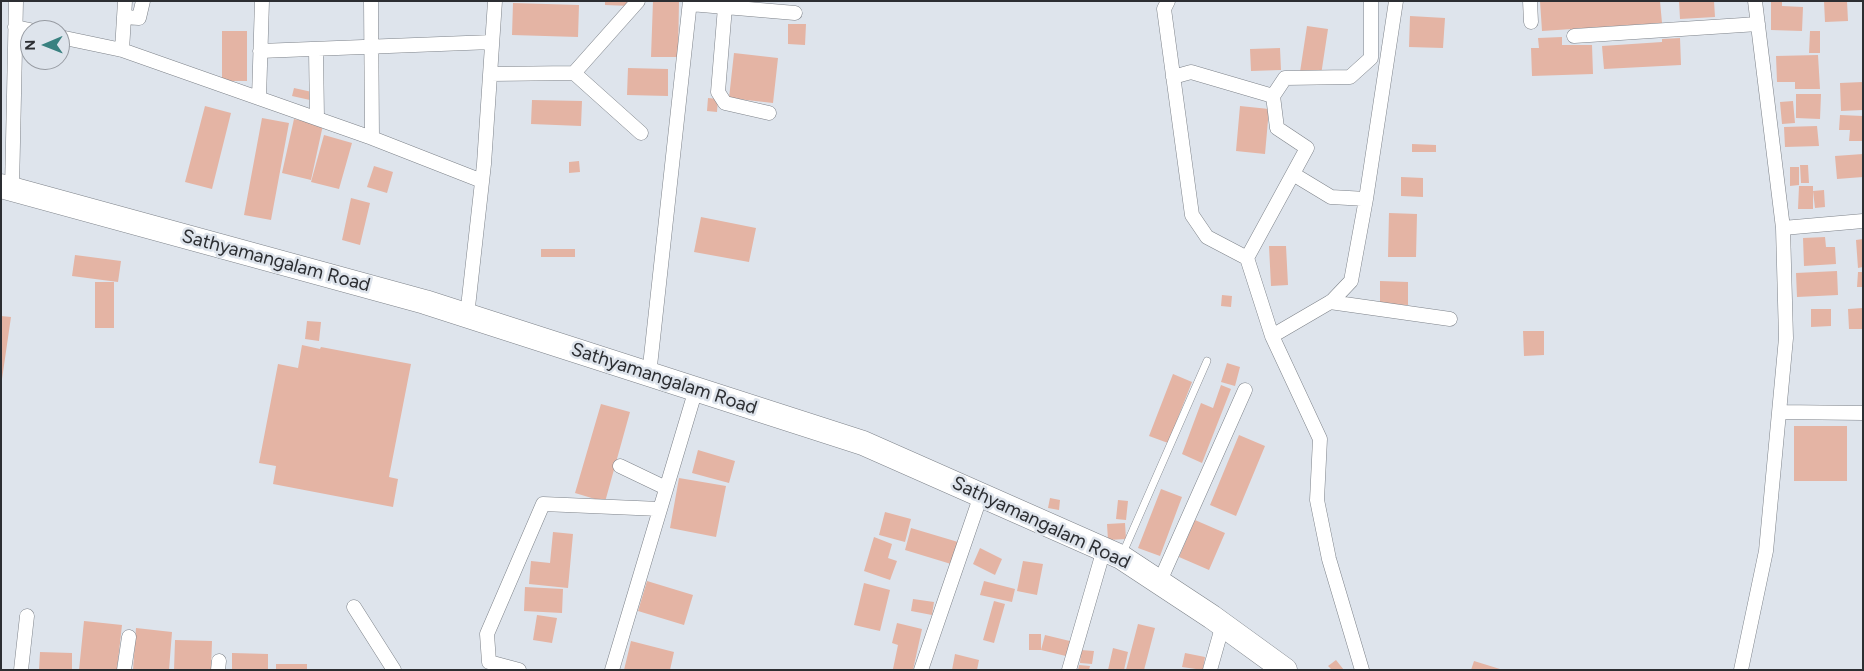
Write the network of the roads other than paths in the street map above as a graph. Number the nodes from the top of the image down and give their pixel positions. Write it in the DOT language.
graph roads {
  1 [pos="16,1"];
  2 [pos="125,1"];
  3 [pos="143,1"];
  4 [pos="262,1"];
  5 [pos="371,1"];
  6 [pos="495,1"];
  7 [pos="638,1"];
  8 [pos="1168,1"];
  9 [pos="1371,1"];
  10 [pos="1396,1"];
  11 [pos="1530,1"];
  12 [pos="1755,1"];
  13 [pos="690,2"];
  14 [pos="726,7"];
  15 [pos="795,12"];
  16 [pos="124,17"];
  17 [pos="1531,22"];
  18 [pos="1758,24"];
  19 [pos="15,27"];
  20 [pos="20,28"];
  21 [pos="1574,36"];
  22 [pos="70,39"];
  23 [pos="492,42"];
  24 [pos="372,48"];
  25 [pos="122,50"];
  26 [pos="316,50"];
  27 [pos="260,51"];
  28 [pos="490,74"];
  29 [pos="574,74"];
  30 [pos="1173,77"];
  31 [pos="1273,96"];
  32 [pos="259,98"];
  33 [pos="769,113"];
  34 [pos="317,118"];
  35 [pos="641,133"];
  36 [pos="372,138"];
  37 [pos="1292,174"];
  38 [pos="482,181"];
  39 [pos="6,187"];
  40 [pos="1366,199"];
  41 [pos="1863,221"];
  42 [pos="1783,228"];
  43 [pos="1247,258"];
  44 [pos="1330,302"];
  45 [pos="467,316"];
  46 [pos="1450,319"];
  47 [pos="1272,336"];
  48 [pos="1207,361"];
  49 [pos="650,374"];
  50 [pos="696,389"];
  51 [pos="1245,390"];
  52 [pos="1779,412"];
  53 [pos="1863,413"];
  54 [pos="620,466"];
  55 [pos="666,488"];
  56 [pos="981,495"];
  57 [pos="660,510"];
  58 [pos="1113,553"];
  59 [pos="1160,581"];
  60 [pos="354,607"];
  61 [pos="27,616"];
  62 [pos="1223,624"];
  63 [pos="129,637"];
  64 [pos="21,670"];
  65 [pos="124,670"];
  66 [pos="394,670"];
  67 [pos="519,670"];
  68 [pos="612,670"];
  69 [pos="921,670"];
  70 [pos="1068,670"];
  71 [pos="1210,670"];
  72 [pos="1285,670"];
  73 [pos="1362,670"];
  74 [pos="1740,670"];
  1 -- 19 [label="street"];
  2 -- 16 [label="street"];
  3 -- 16 [label="street"];
  4 -- 27 [label="street"];
  5 -- 24 [label="street"];
  6 -- 23 [label="street"];
  7 -- 29 [label="street"];
  8 -- 30 [label="street"];
  9 -- 31 [label="street"];
  10 -- 40 [label="street"];
  11 -- 17 [label="street"];
  12 -- 18 [label="street"];
  13 -- 14 [label="street"];
  13 -- 49 [label="street"];
  14 -- 15 [label="street"];
  14 -- 33 [label="street"];
  16 -- 25 [label="street"];
  18 -- 21 [label="street"];
  18 -- 42 [label="street"];
  19 -- 20 [label="street"];
  19 -- 39 [label="street"];
  22 -- 25 [label="street"];
  23 -- 24 [label="street"];
  23 -- 28 [label="street"];
  24 -- 26 [label="street"];
  24 -- 36 [label="street"];
  25 -- 32 [label="street"];
  26 -- 27 [label="street"];
  26 -- 34 [label="street"];
  27 -- 32 [label="street"];
  28 -- 29 [label="street"];
  28 -- 38 [label="street"];
  29 -- 35 [label="street"];
  30 -- 31 [label="street"];
  30 -- 43 [label="street"];
  31 -- 37 [label="street"];
  32 -- 34 [label="street"];
  34 -- 36 [label="street"];
  36 -- 38 [label="street"];
  37 -- 40 [label="street"];
  37 -- 43 [label="street"];
  38 -- 45 [label="street"];
  39 -- 45 [label="highway, Sathyamangalam Road"];
  40 -- 44 [label="street"];
  41 -- 42 [label="street"];
  42 -- 52 [label="street"];
  43 -- 47 [label="street"];
  44 -- 46 [label="street"];
  44 -- 47 [label="street"];
  45 -- 49 [label="highway, Sathyamangalam Road"];
  47 -- 73 [label="street"];
  48 -- 58 [label="lane"];
  49 -- 50 [label="highway, Sathyamangalam Road"];
  50 -- 55 [label="street"];
  50 -- 56 [label="highway, Sathyamangalam Road"];
  51 -- 59 [label="street"];
  52 -- 53 [label="street"];
  52 -- 74 [label="street"];
  54 -- 55 [label="street"];
  55 -- 57 [label="street"];
  56 -- 58 [label="highway, Sathyamangalam Road"];
  56 -- 69 [label="street"];
  57 -- 67 [label="street"];
  57 -- 68 [label="street"];
  58 -- 59 [label="highway, Sathyamangalam Road"];
  58 -- 70 [label="street"];
  59 -- 62 [label="highway, Sathyamangalam Road"];
  60 -- 66 [label="street"];
  61 -- 64 [label="street"];
  62 -- 71 [label="street"];
  62 -- 72 [label="highway, Sathyamangalam Road"];
  63 -- 65 [label="street"];
}
